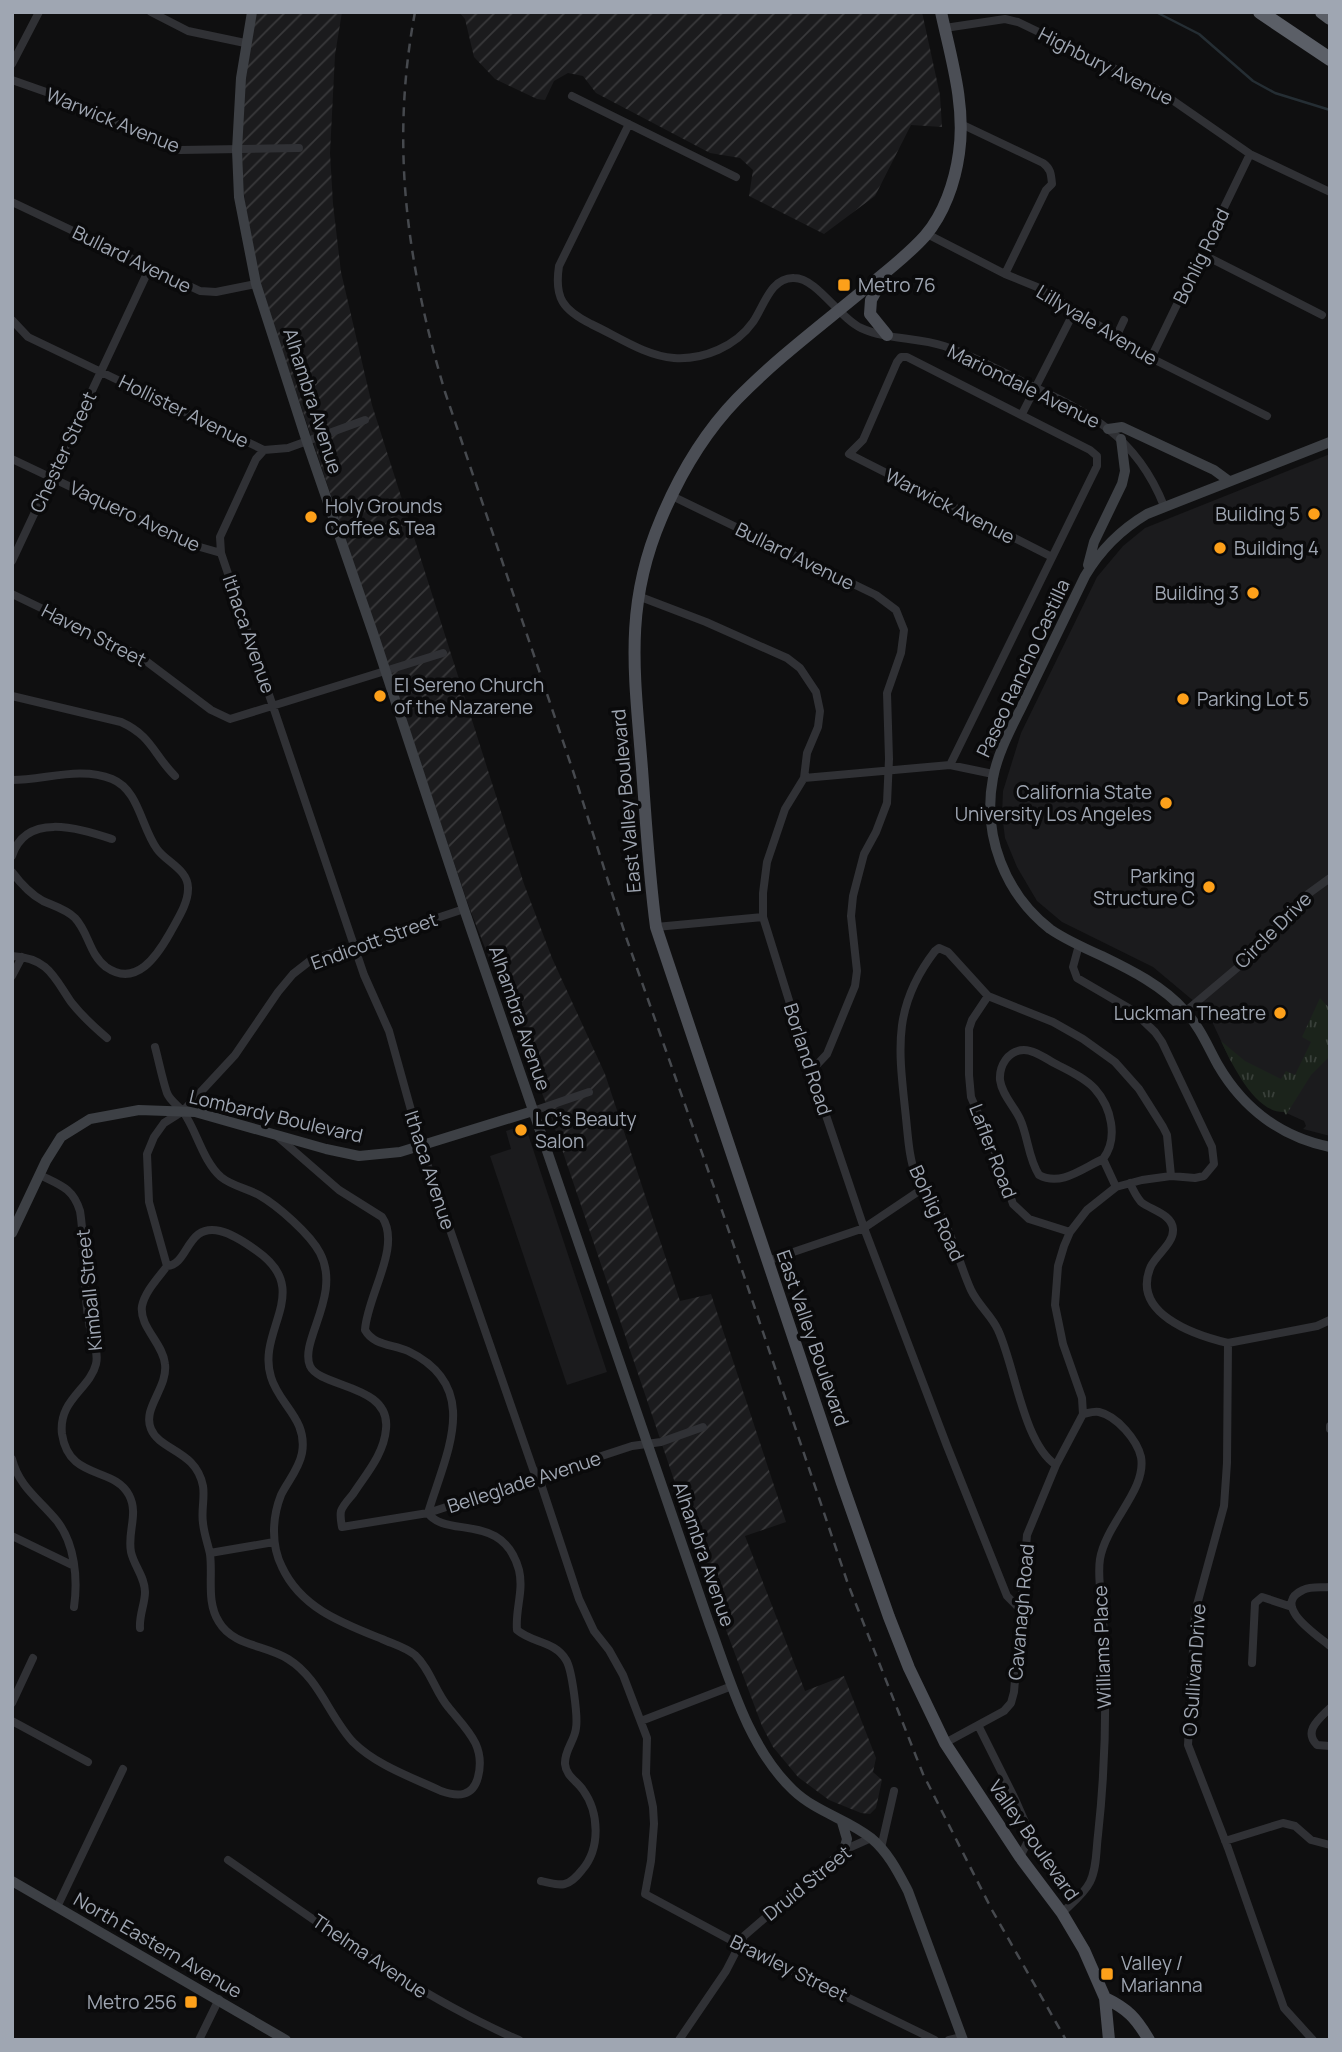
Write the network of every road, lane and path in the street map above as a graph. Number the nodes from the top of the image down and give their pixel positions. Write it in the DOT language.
graph roads {
  1 [pos="39,12"];
  2 [pos="151,12"];
  3 [pos="252,12"];
  4 [pos="941,12"];
  5 [pos="1260,12"];
  6 [pos="1322,12"];
  7 [pos="1330,18"];
  8 [pos="945,28"];
  9 [pos="245,43"];
  10 [pos="1330,59"];
  11 [pos="12,64"];
  12 [pos="12,80"];
  13 [pos="572,96"];
  14 [pos="629,124"];
  15 [pos="961,124"];
  16 [pos="299,148"];
  17 [pos="237,150"];
  18 [pos="1250,154"];
  19 [pos="736,177"];
  20 [pos="1330,192"];
  21 [pos="12,202"];
  22 [pos="927,234"];
  23 [pos="1202,254"];
  24 [pos="150,267"];
  25 [pos="886,272"];
  26 [pos="1005,274"];
  27 [pos="256,284"];
  28 [pos="1075,310"];
  29 [pos="838,312"];
  30 [pos="1322,314"];
  31 [pos="12,320"];
  32 [pos="1124,320"];
  33 [pos="887,335"];
  34 [pos="1117,335"];
  35 [pos="1152,358"];
  36 [pos="101,372"];
  37 [pos="1035,387"];
  38 [pos="1022,414"];
  39 [pos="1267,416"];
  40 [pos="365,420"];
  41 [pos="1108,429"];
  42 [pos="1121,439"];
  43 [pos="307,442"];
  44 [pos="1330,442"];
  45 [pos="264,450"];
  46 [pos="849,454"];
  47 [pos="12,458"];
  48 [pos="51,477"];
  49 [pos="1229,481"];
  50 [pos="672,496"];
  51 [pos="1164,506"];
  52 [pos="221,553"];
  53 [pos="1052,557"];
  54 [pos="12,561"];
  55 [pos="1085,576"];
  56 [pos="12,594"];
  57 [pos="638,596"];
  58 [pos="443,653"];
  59 [pos="384,672"];
  60 [pos="12,696"];
  61 [pos="274,705"];
  62 [pos="950,765"];
  63 [pos="889,771"];
  64 [pos="993,774"];
  65 [pos="175,776"];
  66 [pos="804,778"];
  67 [pos="12,780"];
  68 [pos="112,839"];
  69 [pos="12,856"];
  70 [pos="12,872"];
  71 [pos="1330,878"];
  72 [pos="464,909"];
  73 [pos="763,917"];
  74 [pos="656,927"];
  75 [pos="1079,945"];
  76 [pos="354,947"];
  77 [pos="17,956"];
  78 [pos="12,976"];
  79 [pos="988,996"];
  80 [pos="1186,1011"];
  81 [pos="107,1038"];
  82 [pos="155,1046"];
  83 [pos="811,1072"];
  84 [pos="589,1092"];
  85 [pos="183,1111"];
  86 [pos="533,1111"];
  87 [pos="274,1134"];
  88 [pos="421,1146"];
  89 [pos="1330,1147"];
  90 [pos="1103,1159"];
  91 [pos="40,1175"];
  92 [pos="1171,1176"];
  93 [pos="1130,1183"];
  94 [pos="1116,1187"];
  95 [pos="922,1189"];
  96 [pos="864,1228"];
  97 [pos="1070,1232"];
  98 [pos="12,1233"];
  99 [pos="767,1261"];
  100 [pos="167,1266"];
  101 [pos="1330,1320"];
  102 [pos="1228,1343"];
  103 [pos="1083,1414"];
  104 [pos="703,1427"];
  105 [pos="647,1444"];
  106 [pos="12,1459"];
  107 [pos="1056,1465"];
  108 [pos="538,1476"];
  109 [pos="428,1513"];
  110 [pos="12,1536"];
  111 [pos="274,1542"];
  112 [pos="209,1553"];
  113 [pos="74,1566"];
  114 [pos="1330,1587"];
  115 [pos="74,1607"];
  116 [pos="1292,1607"];
  117 [pos="1021,1610"];
  118 [pos="141,1628"];
  119 [pos="1330,1646"];
  120 [pos="33,1658"];
  121 [pos="1252,1663"];
  122 [pos="909,1668"];
  123 [pos="732,1686"];
  124 [pos="12,1703"];
  125 [pos="1330,1708"];
  126 [pos="12,1721"];
  127 [pos="641,1721"];
  128 [pos="978,1725"];
  129 [pos="945,1743"];
  130 [pos="1330,1746"];
  131 [pos="88,1762"];
  132 [pos="123,1769"];
  133 [pos="894,1791"];
  134 [pos="842,1822"];
  135 [pos="871,1838"];
  136 [pos="1225,1841"];
  137 [pos="1330,1845"];
  138 [pos="881,1848"];
  139 [pos="844,1850"];
  140 [pos="1020,1857"];
  141 [pos="228,1860"];
  142 [pos="12,1881"];
  143 [pos="541,1881"];
  144 [pos="645,1894"];
  145 [pos="57,1907"];
  146 [pos="1062,1913"];
  147 [pos="738,1944"];
  148 [pos="1105,1998"];
  149 [pos="219,1999"];
  150 [pos="963,2038"];
  151 [pos="199,2040"];
  152 [pos="286,2040"];
  153 [pos="519,2040"];
  154 [pos="679,2040"];
  155 [pos="935,2040"];
  156 [pos="949,2040"];
  157 [pos="1109,2040"];
  158 [pos="1149,2040"];
  159 [pos="1313,2040"];
  1 -- 11 [label="street"];
  2 -- 9 [label="street"];
  3 -- 9 [label="main road, Alhambra Avenue"];
  4 -- 8 [label="main road, East Valley Boulevard"];
  5 -- 10 [label="highway"];
  6 -- 7 [label="highway"];
  8 -- 15 [label="main road, East Valley Boulevard"];
  8 -- 18 [label="street, Highbury Avenue"];
  9 -- 17 [label="main road, Alhambra Avenue"];
  12 -- 17 [label="street, Warwick Avenue"];
  13 -- 14 [label="street"];
  14 -- 19 [label="street"];
  14 -- 29 [label="street, Mariondale Avenue"];
  15 -- 22 [label="main road, East Valley Boulevard"];
  15 -- 26 [label="street"];
  16 -- 17 [label="street, Warwick Avenue"];
  17 -- 27 [label="main road, Alhambra Avenue"];
  18 -- 20 [label="street, Highbury Avenue"];
  18 -- 23 [label="street, Bohlig Road"];
  21 -- 24 [label="street, Bullard Avenue"];
  22 -- 25 [label="main road, East Valley Boulevard"];
  22 -- 26 [label="street, Lillyvale Avenue"];
  23 -- 30 [label="street"];
  23 -- 35 [label="street, Bohlig Road"];
  24 -- 27 [label="street, Bullard Avenue"];
  24 -- 36 [label="street, Chester Street"];
  25 -- 29 [label="main road, East Valley Boulevard"];
  25 -- 33 [label="main road"];
  26 -- 28 [label="street, Lillyvale Avenue"];
  27 -- 43 [label="main road, Alhambra Avenue"];
  28 -- 34 [label="street, Lillyvale Avenue"];
  28 -- 37 [label="street"];
  29 -- 33 [label="street, Mariondale Avenue"];
  29 -- 50 [label="main road, East Valley Boulevard"];
  31 -- 36 [label="street, Hollister Avenue"];
  32 -- 34 [label="street"];
  33 -- 37 [label="street, Mariondale Avenue"];
  34 -- 35 [label="street, Lillyvale Avenue"];
  35 -- 39 [label="street, Lillyvale Avenue"];
  36 -- 45 [label="street, Hollister Avenue"];
  36 -- 48 [label="street, Chester Street"];
  37 -- 38 [label="street"];
  37 -- 41 [label="street, Mariondale Avenue"];
  38 -- 46 [label="street, Mariondale Avenue"];
  38 -- 53 [label="street, Mariondale Avenue"];
  40 -- 43 [label="street, Hollister Avenue"];
  41 -- 42 [label="street, Mariondale Avenue"];
  41 -- 49 [label="main road"];
  42 -- 51 [label="street, Mariondale Avenue"];
  42 -- 55 [label="main road"];
  43 -- 45 [label="street, Hollister Avenue"];
  43 -- 59 [label="main road, Alhambra Avenue"];
  44 -- 49 [label="main road, Paseo Rancho Castilla"];
  45 -- 52 [label="street, Ithaca Avenue"];
  46 -- 53 [label="street, Warwick Avenue"];
  47 -- 48 [label="street, Vaquero Avenue"];
  48 -- 52 [label="street, Vaquero Avenue"];
  48 -- 54 [label="street, Chester Street"];
  49 -- 51 [label="main road, Paseo Rancho Castilla"];
  50 -- 57 [label="main road, East Valley Boulevard"];
  50 -- 63 [label="street, Bullard Avenue"];
  51 -- 55 [label="main road, Paseo Rancho Castilla"];
  52 -- 61 [label="street, Ithaca Avenue"];
  53 -- 62 [label="street"];
  55 -- 64 [label="main road, Paseo Rancho Castilla"];
  56 -- 61 [label="street, Haven Street"];
  57 -- 66 [label="street, Borland Road"];
  57 -- 74 [label="main road, East Valley Boulevard"];
  58 -- 59 [label="street, Haven Street"];
  59 -- 61 [label="street, Haven Street"];
  59 -- 72 [label="main road, Alhambra Avenue"];
  60 -- 65 [label="street"];
  61 -- 76 [label="street, Ithaca Avenue"];
  62 -- 63 [label="street"];
  62 -- 64 [label="street"];
  63 -- 66 [label="street"];
  63 -- 83 [label="street"];
  64 -- 75 [label="main road, Paseo Rancho Castilla"];
  66 -- 73 [label="street, Borland Road"];
  67 -- 70 [label="street"];
  68 -- 69 [label="street"];
  71 -- 80 [label="street, Circle Drive"];
  72 -- 76 [label="street, Endicott Street"];
  72 -- 86 [label="main road, Alhambra Avenue"];
  73 -- 74 [label="street"];
  73 -- 83 [label="street, Borland Road"];
  74 -- 99 [label="main road, East Valley Boulevard"];
  75 -- 80 [label="main road, Paseo Rancho Castilla"];
  75 -- 92 [label="street"];
  76 -- 85 [label="street, Endicott Street"];
  76 -- 88 [label="street, Ithaca Avenue"];
  77 -- 78 [label="street"];
  77 -- 81 [label="street"];
  79 -- 92 [label="street"];
  79 -- 95 [label="street, Bohlig Road"];
  79 -- 97 [label="street, Lafler Road"];
  80 -- 89 [label="main road, Paseo Rancho Castilla"];
  82 -- 85 [label="street"];
  83 -- 96 [label="street, Borland Road"];
  84 -- 86 [label="street, Lombardy Boulevard"];
  85 -- 87 [label="main road, Lombardy Boulevard"];
  85 -- 91 [label="main road, Lombardy Boulevard"];
  85 -- 100 [label="street, Endicott Street"];
  85 -- 109 [label="street, Belleglade Avenue"];
  86 -- 88 [label="main road, Lombardy Boulevard"];
  86 -- 105 [label="main road, Alhambra Avenue"];
  87 -- 88 [label="main road, Lombardy Boulevard"];
  87 -- 109 [label="street"];
  88 -- 108 [label="street, Ithaca Avenue"];
  90 -- 90 [label="street"];
  90 -- 94 [label="street"];
  91 -- 98 [label="main road, Lombardy Boulevard"];
  91 -- 118 [label="street, Kimball Street"];
  92 -- 93 [label="street"];
  93 -- 94 [label="street"];
  93 -- 102 [label="street"];
  94 -- 97 [label="street"];
  95 -- 96 [label="street"];
  95 -- 107 [label="street, Bohlig Road"];
  96 -- 99 [label="street"];
  96 -- 117 [label="street, Borland Road"];
  97 -- 103 [label="street"];
  99 -- 122 [label="main road, East Valley Boulevard"];
  100 -- 111 [label="street"];
  100 -- 112 [label="street"];
  101 -- 102 [label="street"];
  102 -- 136 [label="street, O Sullivan Drive"];
  103 -- 107 [label="street, Cavanagh Road"];
  103 -- 146 [label="street, Williams Place"];
  104 -- 105 [label="street, Belleglade Avenue"];
  105 -- 108 [label="street, Belleglade Avenue"];
  105 -- 123 [label="main road, Alhambra Avenue"];
  106 -- 113 [label="street"];
  107 -- 117 [label="street, Cavanagh Road"];
  108 -- 109 [label="street, Belleglade Avenue"];
  108 -- 127 [label="street, Ithaca Avenue"];
  109 -- 143 [label="street"];
  110 -- 113 [label="street"];
  111 -- 112 [label="street"];
  111 -- 112 [label="street"];
  113 -- 115 [label="street"];
  114 -- 116 [label="street"];
  116 -- 119 [label="street"];
  116 -- 121 [label="street"];
  117 -- 128 [label="street, Cavanagh Road"];
  120 -- 124 [label="street"];
  122 -- 129 [label="main road, Valley Boulevard"];
  123 -- 127 [label="street"];
  123 -- 134 [label="main road, Alhambra Avenue"];
  125 -- 130 [label="street"];
  126 -- 131 [label="street"];
  127 -- 144 [label="street, Ithaca Avenue"];
  128 -- 129 [label="street, Cavanagh Road"];
  128 -- 140 [label="street"];
  129 -- 140 [label="main road, Valley Boulevard"];
  132 -- 145 [label="street"];
  133 -- 138 [label="street"];
  134 -- 135 [label="main road, Alhambra Avenue"];
  134 -- 139 [label="main road"];
  135 -- 138 [label="main road, Alhambra Avenue"];
  135 -- 139 [label="street, Druid Street"];
  136 -- 137 [label="street"];
  136 -- 159 [label="street, O Sullivan Drive"];
  138 -- 150 [label="main road, Alhambra Avenue"];
  139 -- 147 [label="street, Druid Street"];
  140 -- 146 [label="main road, Valley Boulevard"];
  141 -- 153 [label="street, Thelma Avenue"];
  142 -- 145 [label="main road, North Eastern Avenue"];
  144 -- 147 [label="street, Brawley Street"];
  145 -- 149 [label="main road, North Eastern Avenue"];
  146 -- 148 [label="main road, Valley Boulevard"];
  147 -- 154 [label="street, Druid Street"];
  147 -- 155 [label="street, Brawley Street"];
  148 -- 157 [label="main road, Valley Boulevard"];
  148 -- 158 [label="main road"];
  149 -- 151 [label="street"];
  149 -- 152 [label="main road, North Eastern Avenue"];
  150 -- 156 [label="street"];
}
